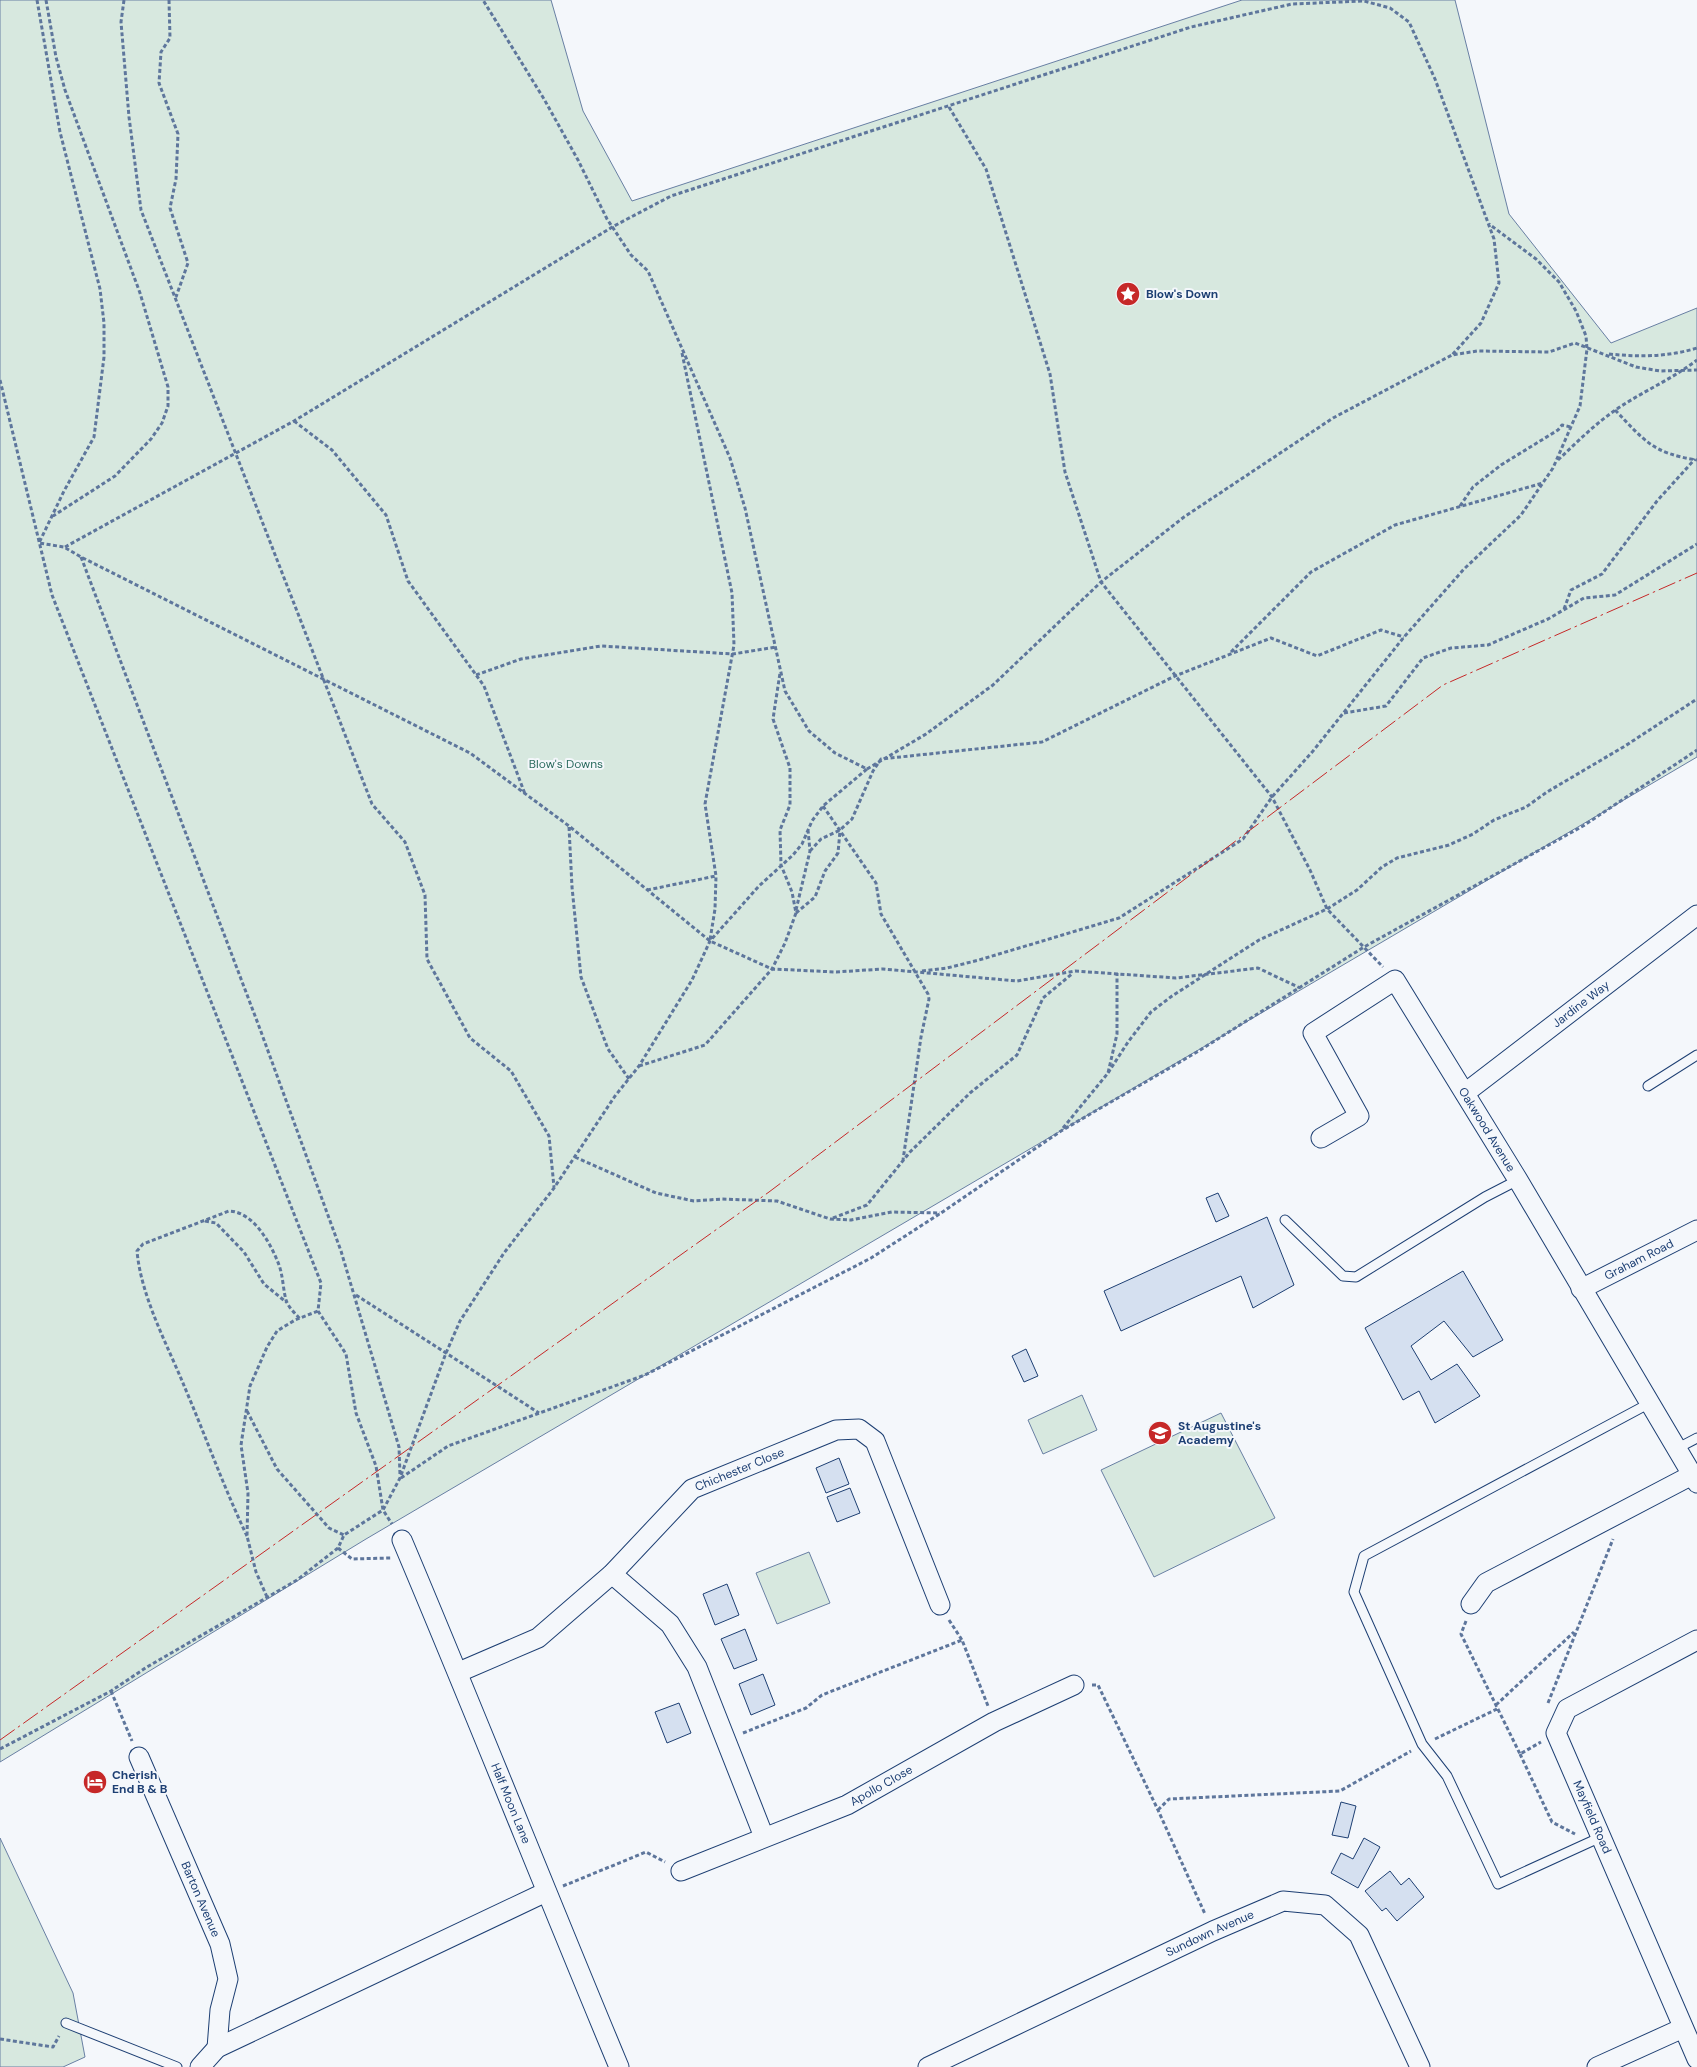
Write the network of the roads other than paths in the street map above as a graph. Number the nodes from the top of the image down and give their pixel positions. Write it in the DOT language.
graph roads {
  1 [pos="1697,915"];
  2 [pos="1697,1055"];
  3 [pos="1648,1086"];
  4 [pos="1465,1094"];
  5 [pos="1321,1138"];
  6 [pos="1518,1180"];
  7 [pos="1285,1220"];
  8 [pos="1697,1230"];
  9 [pos="1581,1289"];
  10 [pos="1650,1403"];
  11 [pos="1697,1438"];
  12 [pos="1676,1449"];
  13 [pos="1694,1479"];
  14 [pos="405,1546"];
  15 [pos="612,1574"];
  16 [pos="940,1604"];
  17 [pos="1472,1604"];
  18 [pos="1697,1640"];
  19 [pos="459,1672"];
  20 [pos="1074,1685"];
  21 [pos="136,1749"];
  22 [pos="764,1837"];
  23 [pos="1601,1837"];
  24 [pos="681,1871"];
  25 [pos="546,1892"];
  26 [pos="66,2023"];
  27 [pos="1683,2028"];
  28 [pos="217,2048"];
  29 [pos="1697,2059"];
  30 [pos="177,2067"];
  31 [pos="200,2067"];
  32 [pos="620,2067"];
  33 [pos="928,2067"];
  34 [pos="1420,2067"];
  35 [pos="1596,2067"];
  1 -- 4 [label="street, Jardine Way"];
  2 -- 3 [label="lane"];
  4 -- 5 [label="street, Oakwood Avenue"];
  4 -- 6 [label="street, Oakwood Avenue"];
  6 -- 7 [label="lane"];
  6 -- 9 [label="street, Oakwood Avenue"];
  8 -- 9 [label="street, Graham Road"];
  9 -- 10 [label="street, Oakwood Avenue"];
  10 -- 12 [label="street, Oakwood Avenue"];
  10 -- 23 [label="lane"];
  11 -- 12 [label="lane"];
  12 -- 13 [label="street, Oakwood Avenue"];
  13 -- 17 [label="street"];
  14 -- 19 [label="street, Half Moon Lane"];
  15 -- 16 [label="street, Chichester Close"];
  15 -- 19 [label="street, Chichester Close"];
  15 -- 22 [label="street"];
  18 -- 23 [label="street, Mayfield Road"];
  19 -- 25 [label="street, Half Moon Lane"];
  20 -- 22 [label="street, Apollo Close"];
  21 -- 28 [label="street, Barton Avenue"];
  22 -- 24 [label="street, Apollo Close"];
  23 -- 27 [label="street, Mayfield Road"];
  25 -- 28 [label="street"];
  25 -- 32 [label="street, Half Moon Lane"];
  26 -- 30 [label="lane"];
  27 -- 29 [label="street, Mayfield Road"];
  27 -- 35 [label="street"];
  28 -- 31 [label="street"];
  33 -- 34 [label="street, Sundown Avenue"];
}
